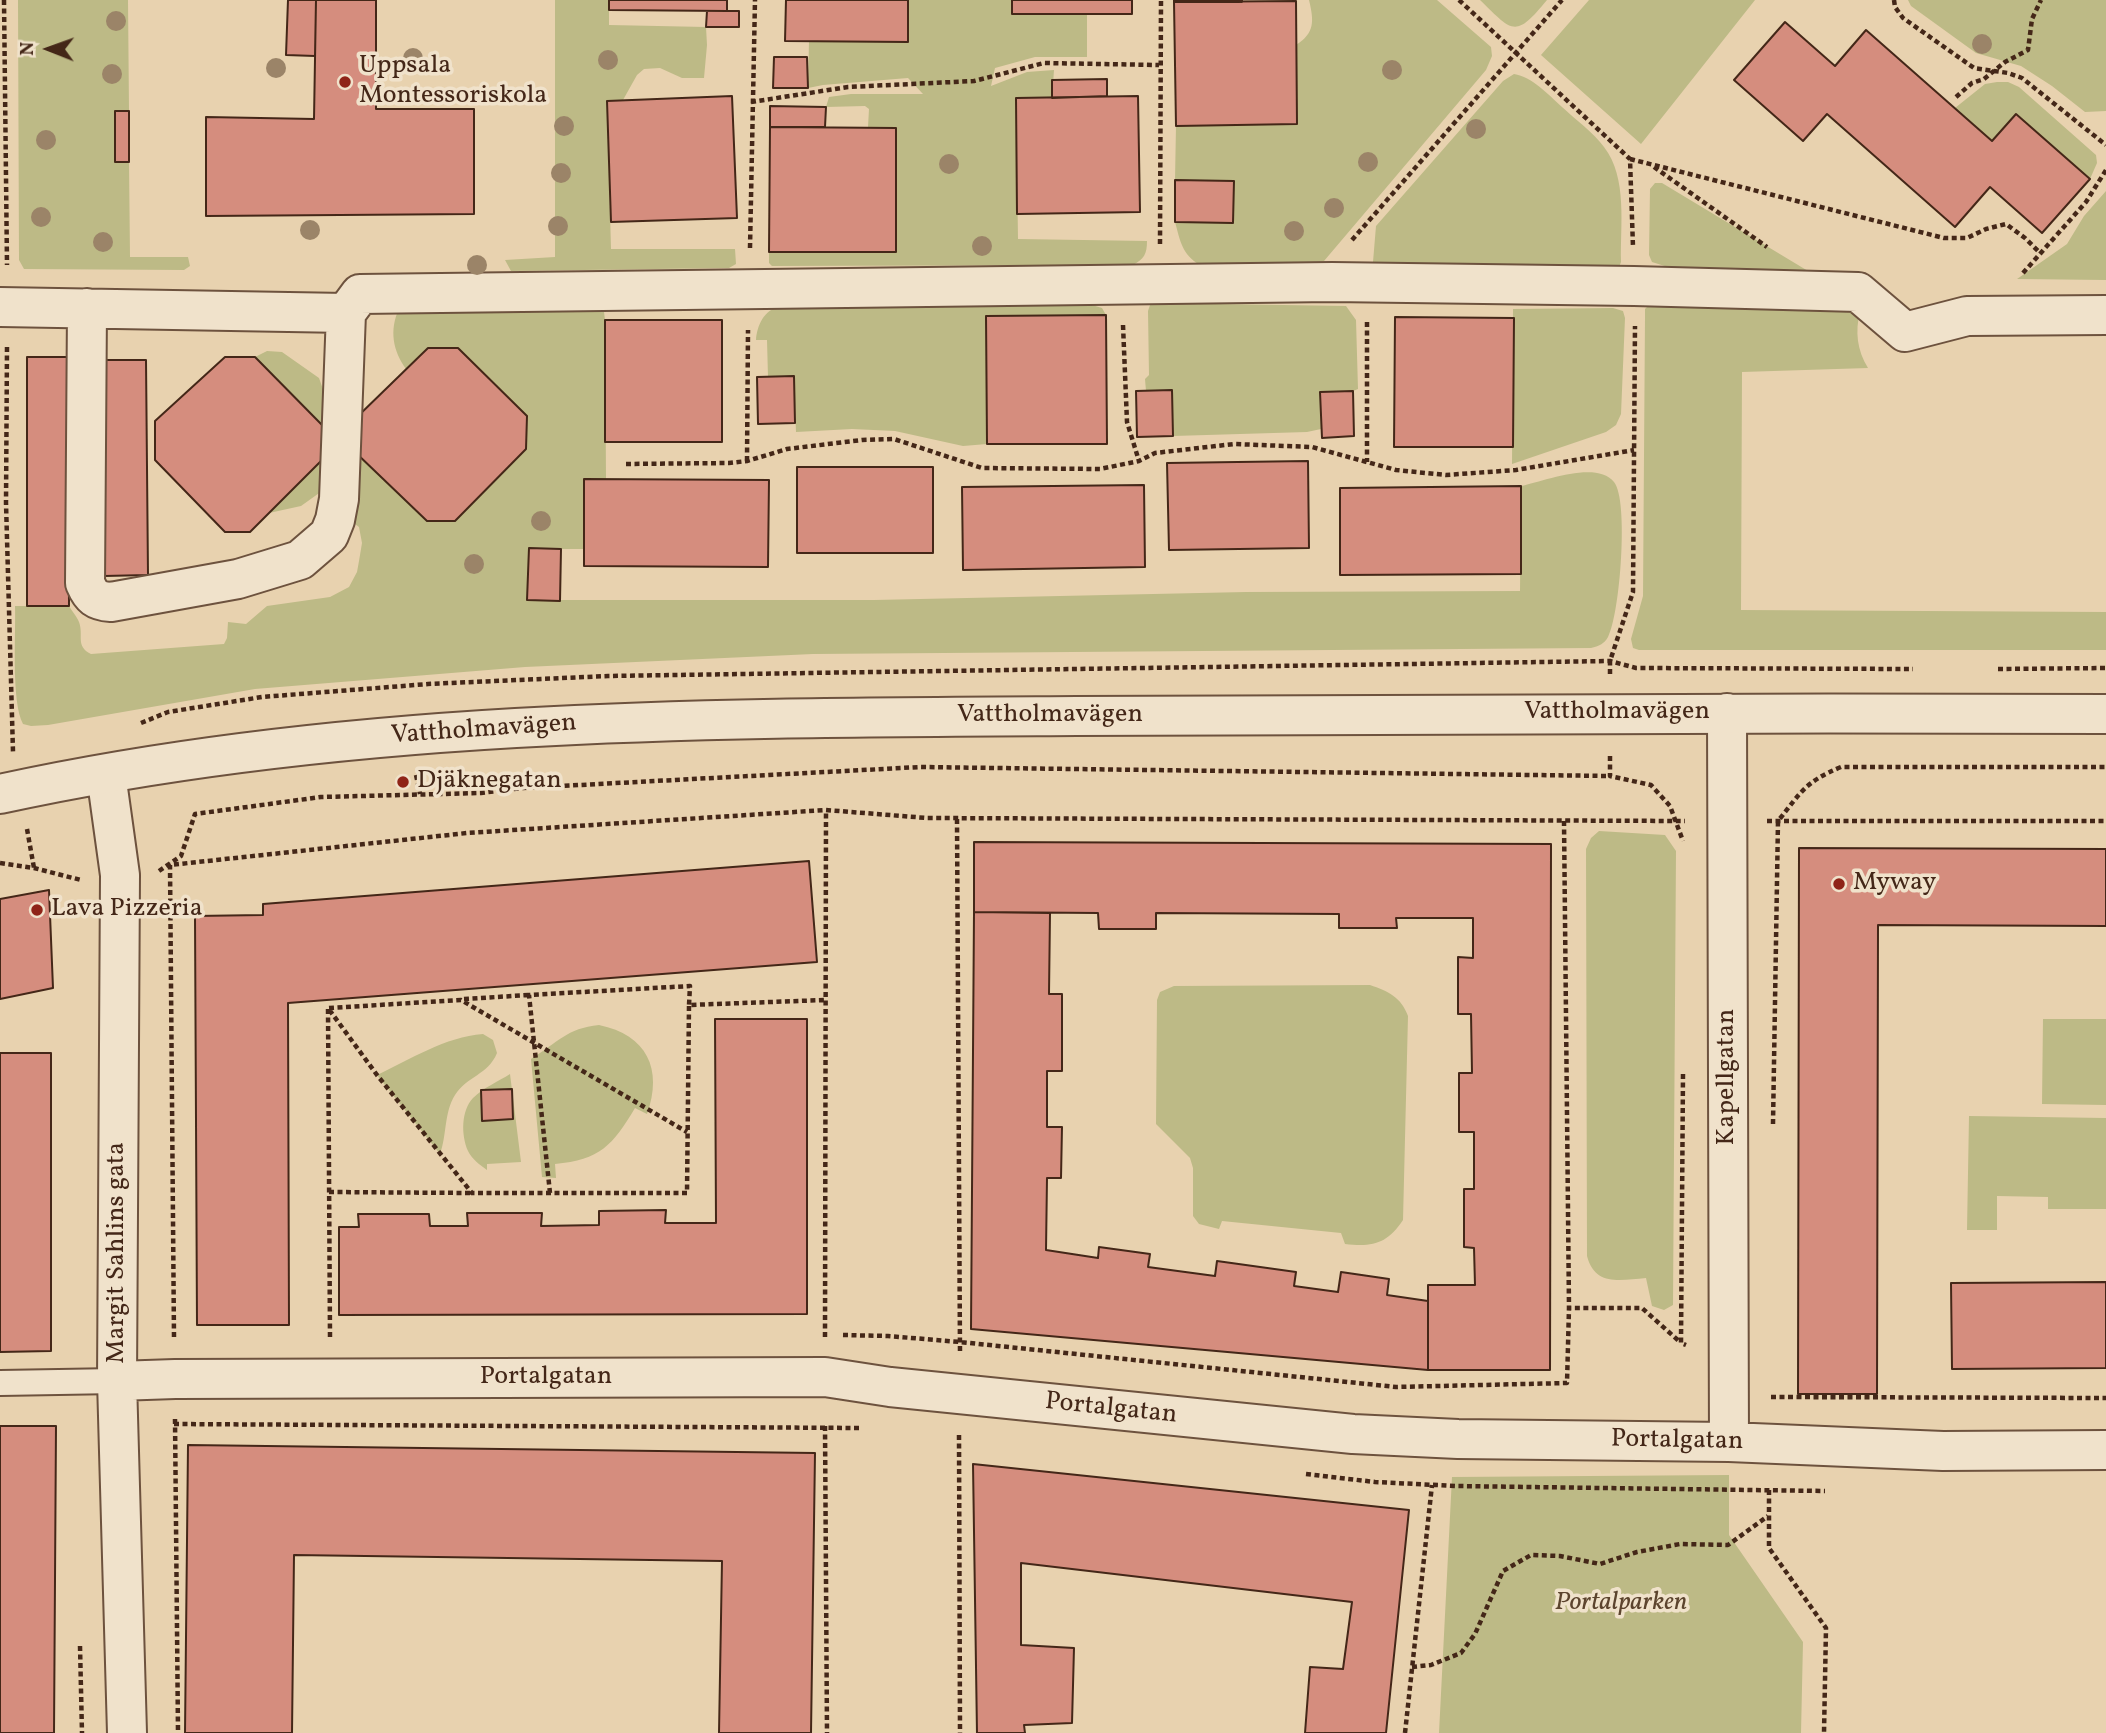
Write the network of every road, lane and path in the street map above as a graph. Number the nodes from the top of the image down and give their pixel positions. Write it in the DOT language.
graph roads {
  1 [pos="5,0"];
  2 [pos="755,0"];
  3 [pos="1161,0"];
  4 [pos="1459,0"];
  5 [pos="1562,0"];
  6 [pos="1894,0"];
  7 [pos="2041,0"];
  8 [pos="1517,52"];
  9 [pos="1159,65"];
  10 [pos="1996,71"];
  11 [pos="1955,97"];
  12 [pos="751,102"];
  13 [pos="2106,145"];
  14 [pos="1630,159"];
  15 [pos="1651,164"];
  16 [pos="2106,170"];
  17 [pos="1773,251"];
  18 [pos="2040,253"];
  19 [pos="2017,279"];
  20 [pos="1332,282"];
  21 [pos="1160,284"];
  22 [pos="1373,284"];
  23 [pos="1121,285"];
  24 [pos="1634,285"];
  25 [pos="749,289"];
  26 [pos="4,307"];
  27 [pos="87,308"];
  28 [pos="346,313"];
  29 [pos="2106,315"];
  30 [pos="1634,450"];
  31 [pos="747,461"];
  32 [pos="1139,461"];
  33 [pos="1367,462"];
  34 [pos="626,464"];
  35 [pos="3,503"];
  36 [pos="1611,713"];
  37 [pos="1727,713"];
  38 [pos="2106,714"];
  39 [pos="2106,766"];
  40 [pos="415,767"];
  41 [pos="106,774"];
  42 [pos="1610,776"];
  43 [pos="10,792"];
  44 [pos="420,794"];
  45 [pos="826,810"];
  46 [pos="957,819"];
  47 [pos="1564,821"];
  48 [pos="1778,821"];
  49 [pos="2106,821"];
  50 [pos="0,863"];
  51 [pos="170,865"];
  52 [pos="34,868"];
  53 [pos="120,875"];
  54 [pos="529,995"];
  55 [pos="461,1000"];
  56 [pos="825,1000"];
  57 [pos="689,1005"];
  58 [pos="328,1008"];
  59 [pos="534,1043"];
  60 [pos="1773,1127"];
  61 [pos="688,1132"];
  62 [pos="330,1192"];
  63 [pos="472,1193"];
  64 [pos="550,1193"];
  65 [pos="1569,1308"];
  66 [pos="331,1338"];
  67 [pos="825,1377"];
  68 [pos="175,1379"];
  69 [pos="117,1381"];
  70 [pos="0,1383"];
  71 [pos="961,1394"];
  72 [pos="1768,1397"];
  73 [pos="2106,1398"];
  74 [pos="119,1423"];
  75 [pos="175,1424"];
  76 [pos="825,1427"];
  77 [pos="872,1428"];
  78 [pos="948,1436"];
  79 [pos="959,1437"];
  80 [pos="1729,1442"];
  81 [pos="2106,1450"];
  82 [pos="1432,1485"];
  83 [pos="1769,1516"];
  84 [pos="1412,1667"];
  85 [pos="127,1733"];
  86 [pos="178,1733"];
  87 [pos="827,1733"];
  88 [pos="960,1733"];
  89 [pos="1405,1733"];
  1 -- 26 [label="path"];
  2 -- 12 [label="path"];
  3 -- 9 [label="path"];
  4 -- 8 [label="path"];
  5 -- 8 [label="path"];
  6 -- 10 [label="path"];
  7 -- 10 [label="path"];
  8 -- 14 [label="path"];
  8 -- 20 [label="path"];
  9 -- 12 [label="path"];
  9 -- 21 [label="path"];
  10 -- 11 [label="path"];
  10 -- 13 [label="path"];
  12 -- 25 [label="path"];
  14 -- 15 [label="path"];
  14 -- 24 [label="path"];
  15 -- 17 [label="path"];
  15 -- 18 [label="path"];
  16 -- 18 [label="path"];
  18 -- 19 [label="path"];
  20 -- 21 [label="street"];
  20 -- 22 [label="street"];
  21 -- 23 [label="street"];
  22 -- 24 [label="street"];
  22 -- 33 [label="path"];
  23 -- 25 [label="street"];
  23 -- 32 [label="path"];
  24 -- 29 [label="street"];
  24 -- 30 [label="path"];
  25 -- 28 [label="street"];
  25 -- 31 [label="path"];
  26 -- 27 [label="street"];
  26 -- 35 [label="path"];
  27 -- 28 [label="street"];
  27 -- 28 [label="street"];
  30 -- 33 [label="path"];
  30 -- 36 [label="path"];
  31 -- 32 [label="path"];
  31 -- 34 [label="path"];
  32 -- 33 [label="path"];
  35 -- 43 [label="path"];
  36 -- 37 [label="street, Vattholmavägen"];
  36 -- 41 [label="street, Vattholmavägen"];
  36 -- 42 [label="path"];
  37 -- 38 [label="street, Vattholmavägen"];
  37 -- 80 [label="street, Kapellgatan"];
  39 -- 48 [label="path"];
  40 -- 44 [label="path"];
  41 -- 43 [label="street, Vattholmavägen"];
  41 -- 53 [label="street, Margit Sahlins gata"];
  42 -- 44 [label="path"];
  42 -- 47 [label="path"];
  43 -- 52 [label="path"];
  44 -- 51 [label="path"];
  45 -- 46 [label="path"];
  45 -- 51 [label="path"];
  45 -- 56 [label="path"];
  46 -- 47 [label="path"];
  46 -- 71 [label="path"];
  47 -- 65 [label="path"];
  48 -- 49 [label="path"];
  48 -- 60 [label="path"];
  50 -- 52 [label="path"];
  51 -- 53 [label="path"];
  51 -- 68 [label="path"];
  52 -- 53 [label="path"];
  53 -- 69 [label="street, Margit Sahlins gata"];
  54 -- 55 [label="path"];
  54 -- 57 [label="path"];
  54 -- 59 [label="path"];
  55 -- 58 [label="path"];
  55 -- 59 [label="path"];
  56 -- 57 [label="path"];
  56 -- 67 [label="path"];
  57 -- 61 [label="path"];
  58 -- 62 [label="path"];
  58 -- 63 [label="path"];
  59 -- 61 [label="path"];
  59 -- 64 [label="path"];
  61 -- 64 [label="path"];
  62 -- 63 [label="path"];
  62 -- 66 [label="path"];
  63 -- 64 [label="path"];
  67 -- 68 [label="street, Portalgatan"];
  67 -- 71 [label="street, Portalgatan"];
  67 -- 76 [label="path"];
  68 -- 69 [label="street, Portalgatan"];
  68 -- 75 [label="path"];
  69 -- 70 [label="lane"];
  69 -- 74 [label="street, Margit Sahlins gata"];
  71 -- 79 [label="path"];
  71 -- 80 [label="street, Portalgatan"];
  72 -- 73 [label="path"];
  74 -- 75 [label="path"];
  74 -- 85 [label="street, Margit Sahlins gata"];
  75 -- 76 [label="path"];
  75 -- 86 [label="path"];
  76 -- 77 [label="path"];
  76 -- 87 [label="path"];
  78 -- 79 [label="path"];
  79 -- 88 [label="path"];
  80 -- 81 [label="street, Portalgatan"];
  82 -- 84 [label="path"];
  83 -- 84 [label="path"];
  84 -- 89 [label="path"];
}
